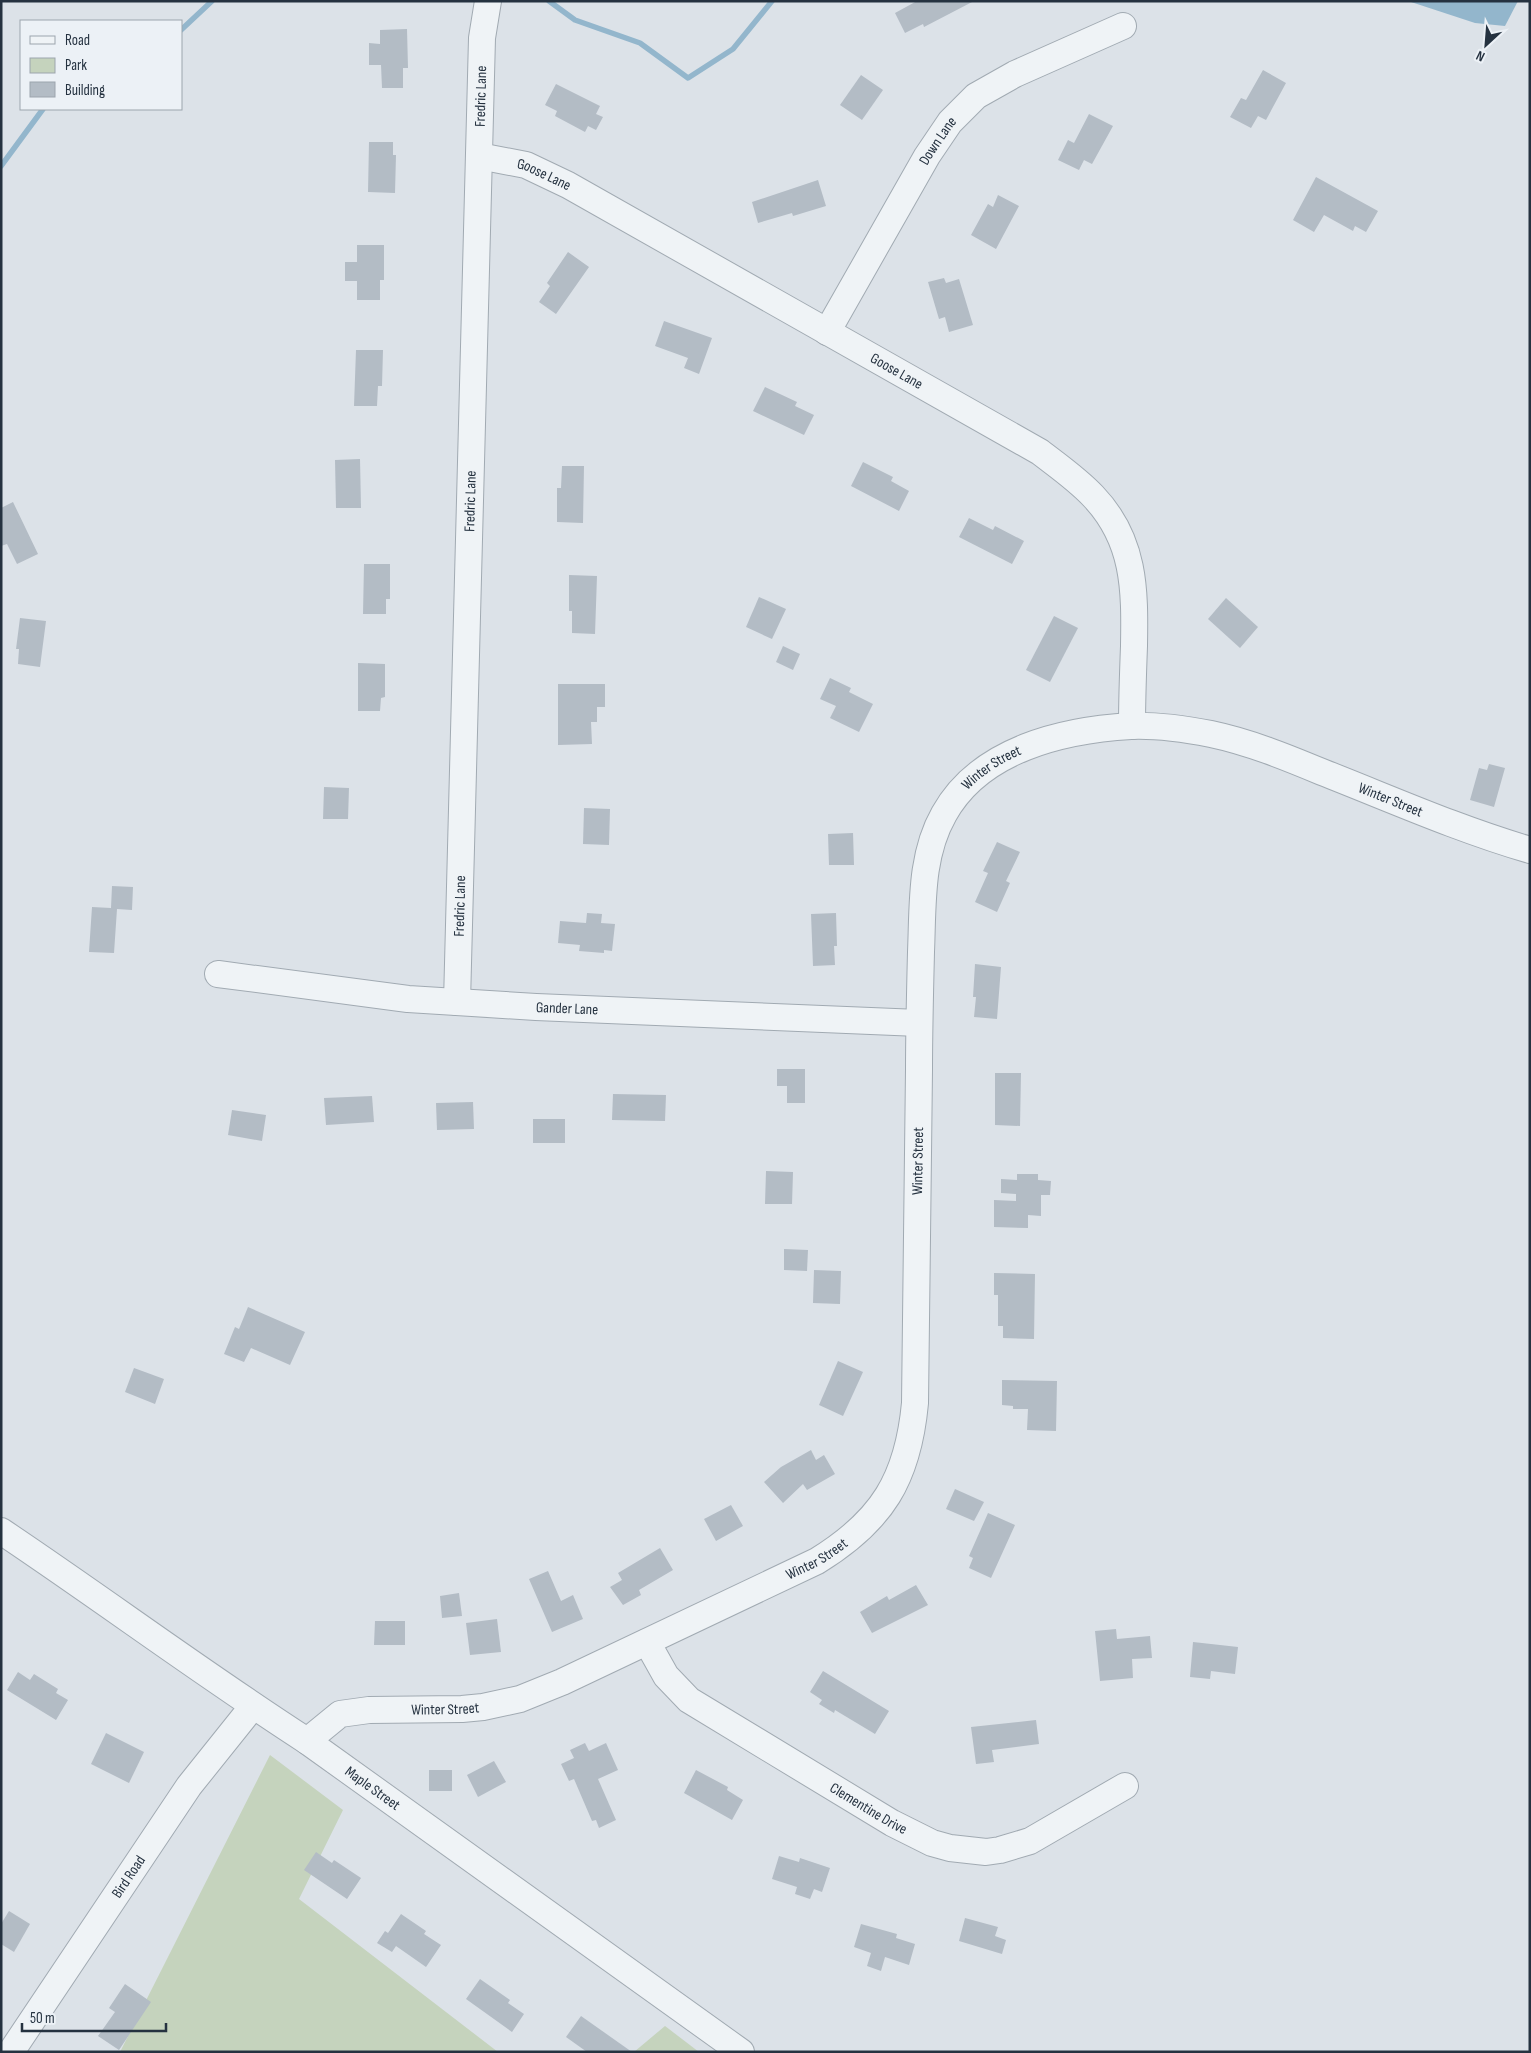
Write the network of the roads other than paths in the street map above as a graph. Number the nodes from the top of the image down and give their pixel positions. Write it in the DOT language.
graph roads {
  1 [pos="488,1"];
  2 [pos="1123,26"];
  3 [pos="479,156"];
  4 [pos="827,332"];
  5 [pos="1132,726"];
  6 [pos="1530,850"];
  7 [pos="218,974"];
  8 [pos="457,1002"];
  9 [pos="919,1023"];
  10 [pos="1,1531"];
  11 [pos="647,1642"];
  12 [pos="253,1706"];
  13 [pos="307,1740"];
  14 [pos="1125,1786"];
  15 [pos="11,2052"];
  16 [pos="742,2052"];
  1 -- 3 [label="street, Fredric Lane"];
  2 -- 4 [label="street, Down Lane"];
  3 -- 4 [label="street, Goose Lane"];
  3 -- 8 [label="street, Fredric Lane"];
  4 -- 5 [label="street, Goose Lane"];
  5 -- 6 [label="street, Winter Street"];
  5 -- 9 [label="street, Winter Street"];
  7 -- 8 [label="street, Gander Lane"];
  8 -- 9 [label="street, Gander Lane"];
  9 -- 11 [label="street, Winter Street"];
  10 -- 12 [label="street, Maple Street"];
  11 -- 13 [label="street, Winter Street"];
  11 -- 14 [label="street, Clementine Drive"];
  12 -- 13 [label="street, Maple Street"];
  12 -- 15 [label="street, Bird Road"];
  13 -- 16 [label="street, Maple Street"];
}
